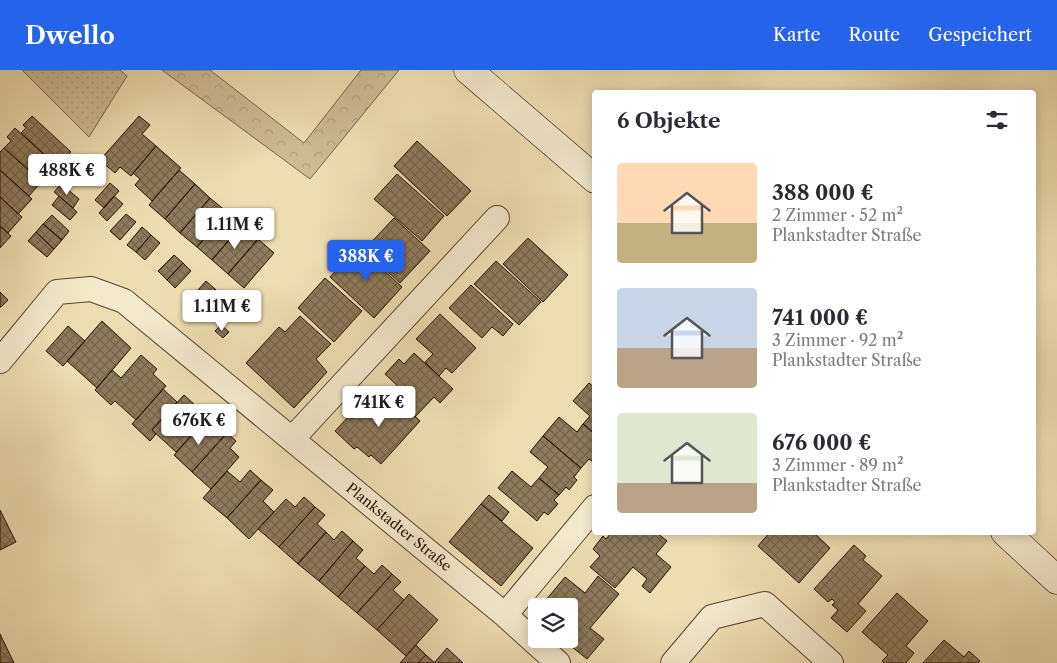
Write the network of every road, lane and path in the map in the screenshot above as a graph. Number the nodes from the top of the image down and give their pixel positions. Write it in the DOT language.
graph roads {
  1 [pos="468,70"];
  2 [pos="592,176"];
  3 [pos="497,218"];
  4 [pos="0,361"];
  5 [pos="292,439"];
  6 [pos="592,511"];
  7 [pos="1008,535"];
  8 [pos="1057,580"];
  9 [pos="506,616"];
  10 [pos="558,663"];
  11 [pos="673,663"];
  12 [pos="831,663"];
  1 -- 2 [label="street"];
  3 -- 5 [label="street"];
  4 -- 5 [label="street, Plankstadter Straße"];
  5 -- 9 [label="street, Plankstadter Straße"];
  6 -- 9 [label="street"];
  7 -- 8 [label="street"];
  9 -- 10 [label="street, Plankstadter Straße"];
  11 -- 12 [label="street"];
}
